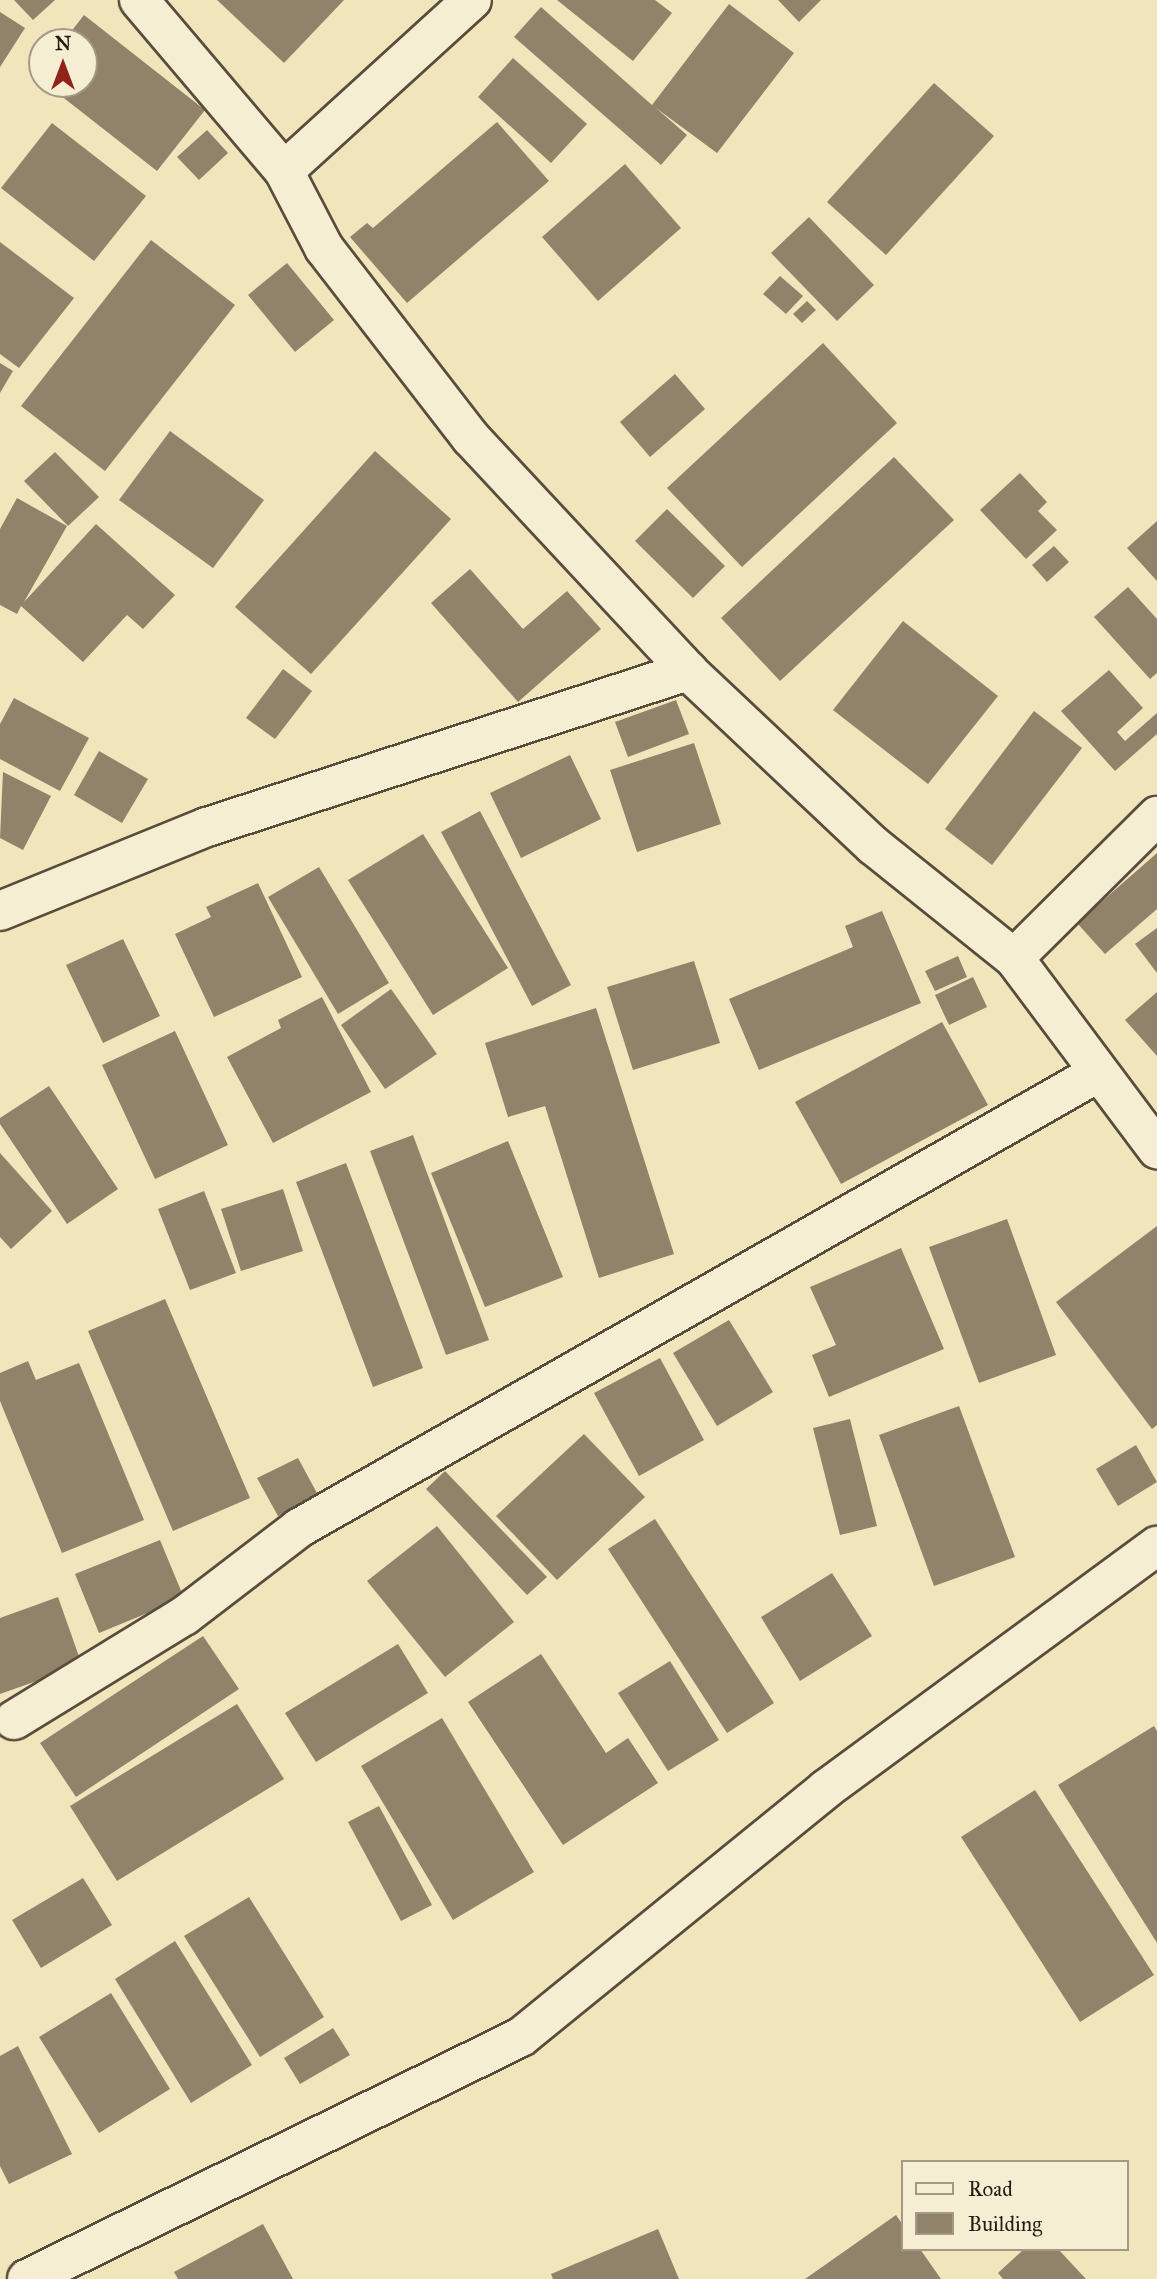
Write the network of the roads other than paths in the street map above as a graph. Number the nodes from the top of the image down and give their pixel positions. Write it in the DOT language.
graph roads {
  1 [pos="139,0"];
  2 [pos="472,0"];
  3 [pos="285,171"];
  4 [pos="688,671"];
  5 [pos="1157,816"];
  6 [pos="0,911"];
  7 [pos="1014,958"];
  8 [pos="1096,1074"];
  9 [pos="1157,1149"];
  10 [pos="1157,1546"];
  11 [pos="14,1720"];
  12 [pos="53,2273"];
  1 -- 3 [label="street"];
  2 -- 3 [label="street"];
  3 -- 4 [label="street"];
  4 -- 6 [label="street"];
  4 -- 7 [label="street"];
  5 -- 7 [label="street"];
  7 -- 8 [label="street"];
  8 -- 9 [label="street"];
  8 -- 11 [label="street"];
  10 -- 12 [label="street"];
}
